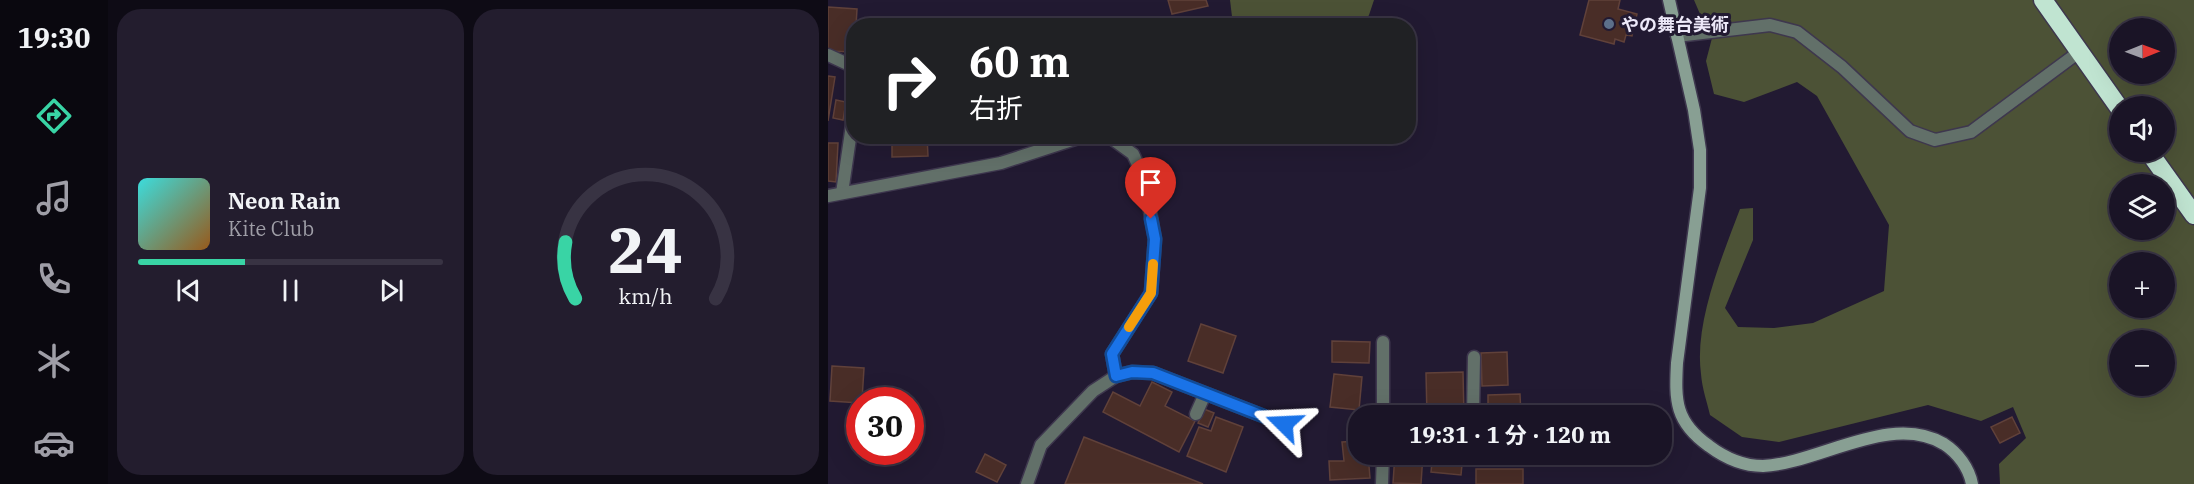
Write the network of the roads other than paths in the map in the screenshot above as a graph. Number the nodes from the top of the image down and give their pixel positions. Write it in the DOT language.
graph roads {
  1 [pos="1669,0"];
  2 [pos="2043,0"];
  3 [pos="1677,36"];
  4 [pos="2079,52"];
  5 [pos="828,55"];
  6 [pos="846,63"];
  7 [pos="2111,96"];
  8 [pos="849,144"];
  9 [pos="1060,144"];
  10 [pos="1119,144"];
  11 [pos="2156,162"];
  12 [pos="842,193"];
  13 [pos="828,196"];
  14 [pos="2194,215"];
  15 [pos="1383,342"];
  16 [pos="1474,357"];
  17 [pos="1116,376"];
  18 [pos="1205,394"];
  19 [pos="1383,405"];
  20 [pos="1473,405"];
  21 [pos="1196,414"];
  22 [pos="1284,424"];
  23 [pos="1383,465"];
  24 [pos="1027,484"];
  25 [pos="1382,484"];
  26 [pos="1972,484"];
  1 -- 3 [label="street"];
  2 -- 4 [label="highway"];
  3 -- 4 [label="street"];
  3 -- 26 [label="street"];
  4 -- 7 [label="highway"];
  5 -- 6 [label="street"];
  8 -- 12 [label="street"];
  9 -- 12 [label="street"];
  10 -- 17 [label="street"];
  11 -- 14 [label="highway"];
  12 -- 13 [label="street"];
  15 -- 19 [label="street"];
  16 -- 20 [label="street"];
  17 -- 18 [label="street"];
  17 -- 24 [label="street"];
  18 -- 21 [label="street"];
  18 -- 22 [label="street"];
  23 -- 25 [label="street"];
}
